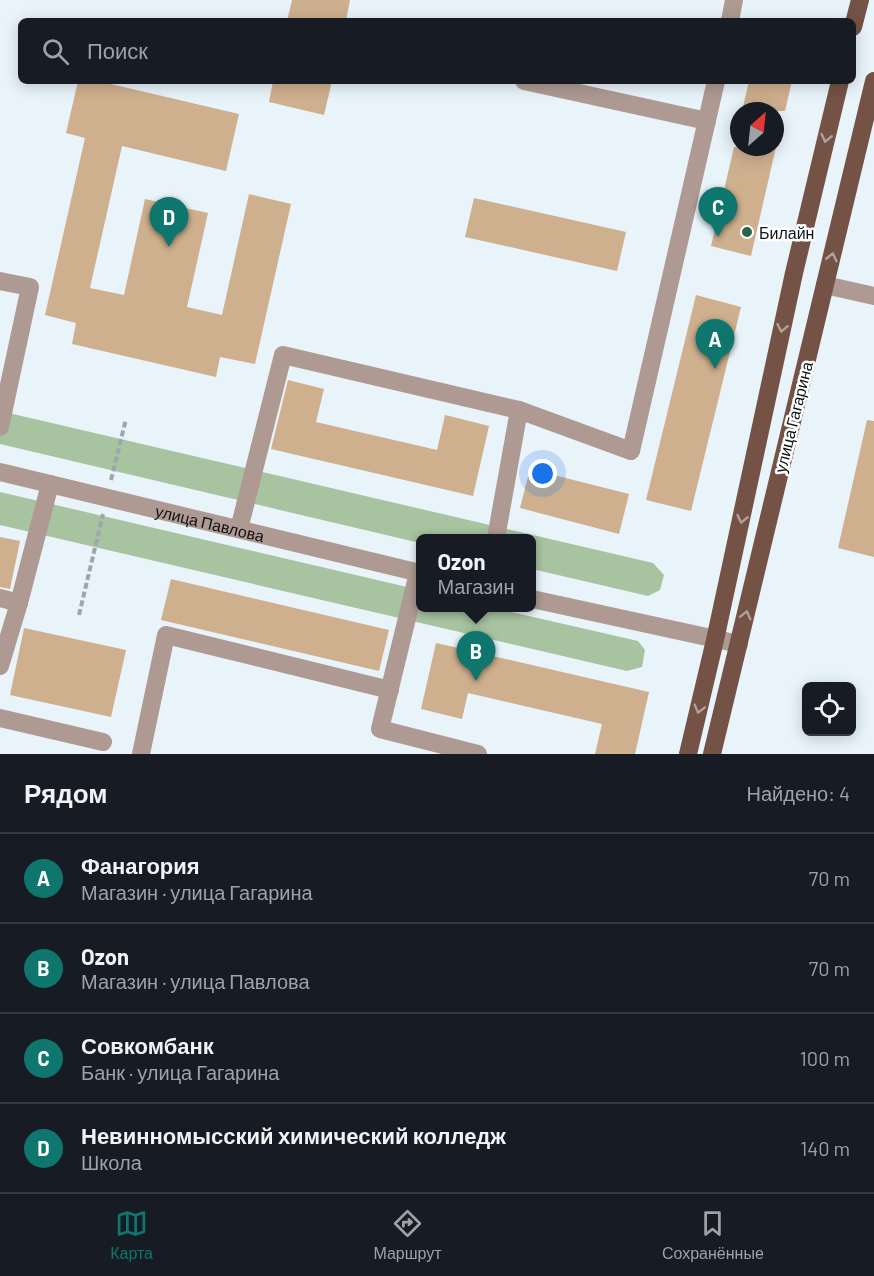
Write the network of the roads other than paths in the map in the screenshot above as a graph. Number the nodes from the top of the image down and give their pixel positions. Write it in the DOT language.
graph roads {
  1 [pos="734,0"];
  2 [pos="860,0"];
  3 [pos="731,18"];
  4 [pos="855,18"];
  5 [pos="874,81"];
  6 [pos="538,84"];
  7 [pos="715,84"];
  8 [pos="839,84"];
  9 [pos="707,121"];
  10 [pos="0,281"];
  11 [pos="825,285"];
  12 [pos="874,296"];
  13 [pos="519,410"];
  14 [pos="0,427"];
  15 [pos="0,472"];
  16 [pos="50,484"];
  17 [pos="239,530"];
  18 [pos="497,534"];
  19 [pos="416,572"];
  20 [pos="416,585"];
  21 [pos="0,598"];
  22 [pos="536,600"];
  23 [pos="20,603"];
  24 [pos="716,640"];
  25 [pos="739,644"];
  26 [pos="0,666"];
  27 [pos="390,690"];
  28 [pos="0,718"];
  29 [pos="103,742"];
  30 [pos="141,754"];
  31 [pos="478,754"];
  32 [pos="688,754"];
  33 [pos="712,754"];
  1 -- 3 [label="street"];
  2 -- 4 [label="main road"];
  11 -- 5 [label="main road, улица Гагарина, one-way"];
  6 -- 9 [label="street"];
  7 -- 9 [label="street"];
  8 -- 24 [label="main road, улица Гагарина, one-way"];
  9 -- 13 [label="street"];
  10 -- 14 [label="street"];
  11 -- 12 [label="street"];
  25 -- 11 [label="main road, улица Гагарина, one-way"];
  13 -- 17 [label="street"];
  13 -- 18 [label="street"];
  15 -- 16 [label="street, улица Павлова"];
  16 -- 17 [label="street, улица Павлова"];
  16 -- 23 [label="street"];
  17 -- 19 [label="street, улица Павлова"];
  20 -- 27 [label="street"];
  21 -- 23 [label="street"];
  22 -- 24 [label="street"];
  23 -- 26 [label="street"];
  24 -- 25 [label="street"];
  24 -- 32 [label="main road, улица Гагарина, one-way"];
  25 -- 33 [label="main road, улица Гагарина"];
  27 -- 30 [label="street"];
  27 -- 31 [label="street"];
  28 -- 29 [label="street"];
}
